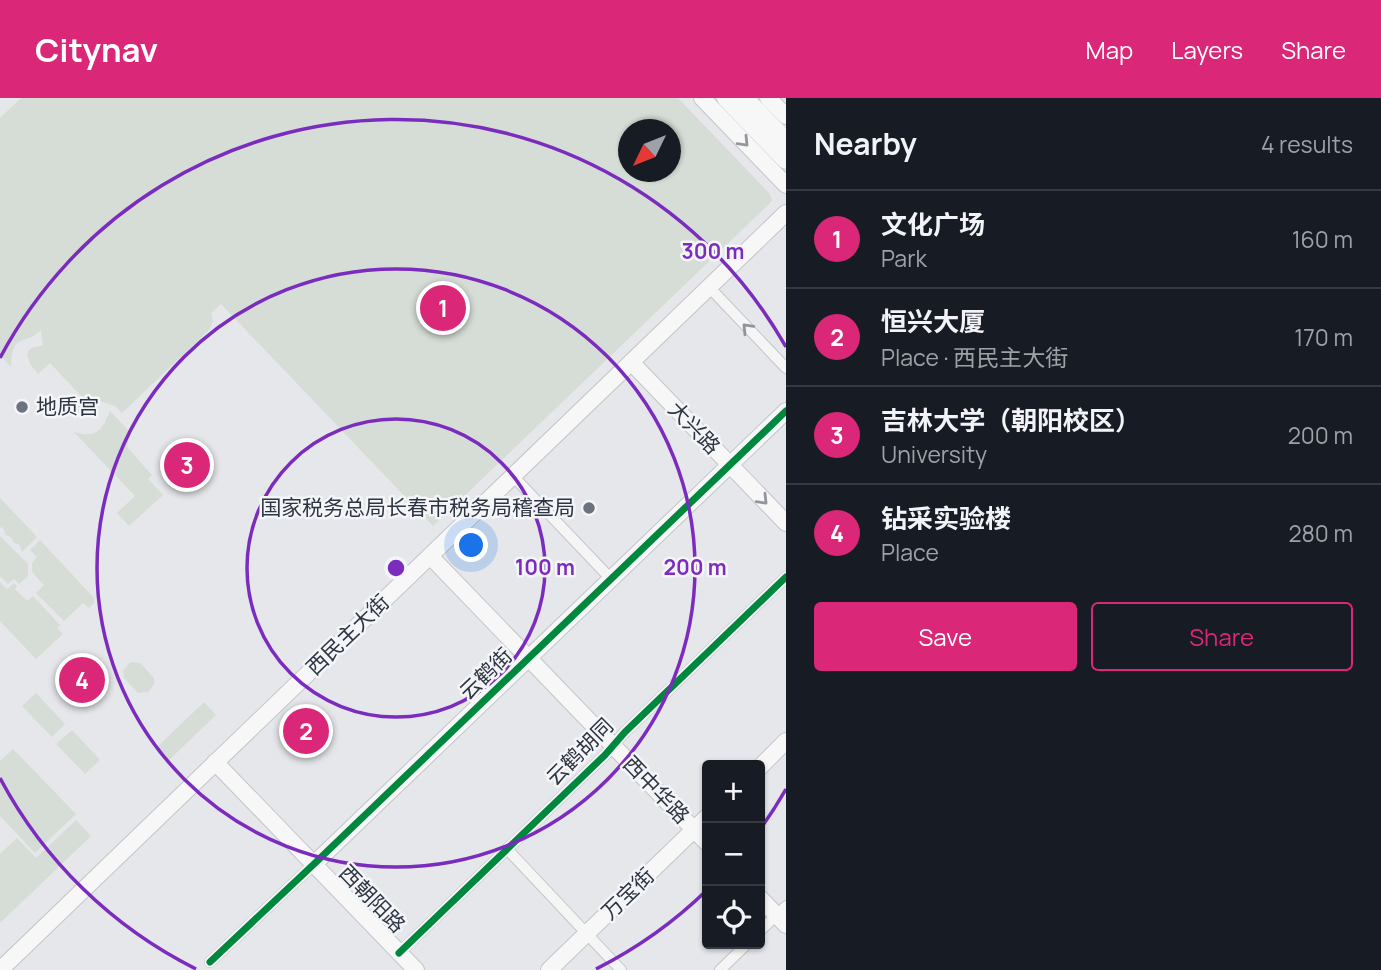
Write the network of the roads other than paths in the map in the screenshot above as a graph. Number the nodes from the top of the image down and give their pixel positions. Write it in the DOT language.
graph roads {
  1 [pos="702,98"];
  2 [pos="726,98"];
  3 [pos="744,98"];
  4 [pos="768,98"];
  5 [pos="786,117"];
  6 [pos="786,141"];
  7 [pos="786,160"];
  8 [pos="786,185"];
  9 [pos="786,213"];
  10 [pos="709,287"];
  11 [pos="631,362"];
  12 [pos="786,368"];
  13 [pos="786,411"];
  14 [pos="730,465"];
  15 [pos="513,476"];
  16 [pos="786,523"];
  17 [pos="430,556"];
  18 [pos="786,577"];
  19 [pos="611,579"];
  20 [pos="529,658"];
  21 [pos="786,741"];
  22 [pos="613,746"];
  23 [pos="215,762"];
  24 [pos="765,762"];
  25 [pos="702,822"];
  26 [pos="694,830"];
  27 [pos="702,838"];
  28 [pos="507,849"];
  29 [pos="314,864"];
  30 [pos="765,902"];
  31 [pos="783,915"];
  32 [pos="765,928"];
  33 [pos="587,933"];
  34 [pos="742,949"];
  35 [pos="399,953"];
  36 [pos="210,962"];
  37 [pos="6,968"];
  38 [pos="416,970"];
  39 [pos="549,970"];
  40 [pos="621,970"];
  41 [pos="720,970"];
  1 -- 8 [label="street, one-way"];
  2 -- 7 [label="main road"];
  3 -- 6 [label="main road"];
  4 -- 5 [label="street"];
  9 -- 10 [label="street, 西民主大街"];
  10 -- 11 [label="street, 西民主大街"];
  12 -- 10 [label="street, one-way"];
  11 -- 14 [label="street, 大兴路"];
  11 -- 15 [label="street, 西民主大街"];
  13 -- 14 [label="street, 云鹤街"];
  14 -- 16 [label="street, 大兴路, one-way"];
  14 -- 19 [label="street, 云鹤街"];
  15 -- 17 [label="street, 西民主大街"];
  15 -- 19 [label="street"];
  17 -- 20 [label="street, 西中华路"];
  17 -- 23 [label="street, 西民主大街"];
  18 -- 22 [label="street, 云鹤胡同"];
  19 -- 20 [label="street, 云鹤街"];
  20 -- 22 [label="street, 西中华路"];
  20 -- 29 [label="street, 云鹤街"];
  21 -- 24 [label="street"];
  22 -- 26 [label="street, 西中华路"];
  22 -- 28 [label="street, 云鹤胡同"];
  23 -- 29 [label="street, 西朝阳路"];
  23 -- 37 [label="street, 西民主大街"];
  25 -- 26 [label="street, 万宝街"];
  26 -- 27 [label="street, 西中华路"];
  26 -- 33 [label="street, 万宝街"];
  28 -- 33 [label="street"];
  28 -- 35 [label="street, 云鹤胡同"];
  29 -- 35 [label="street, 西朝阳路"];
  29 -- 36 [label="street, 云鹤街"];
  30 -- 31 [label="street"];
  31 -- 32 [label="street"];
  33 -- 39 [label="street, 万宝街"];
  33 -- 40 [label="street"];
  34 -- 41 [label="street"];
  35 -- 38 [label="street, 西朝阳路"];
}
